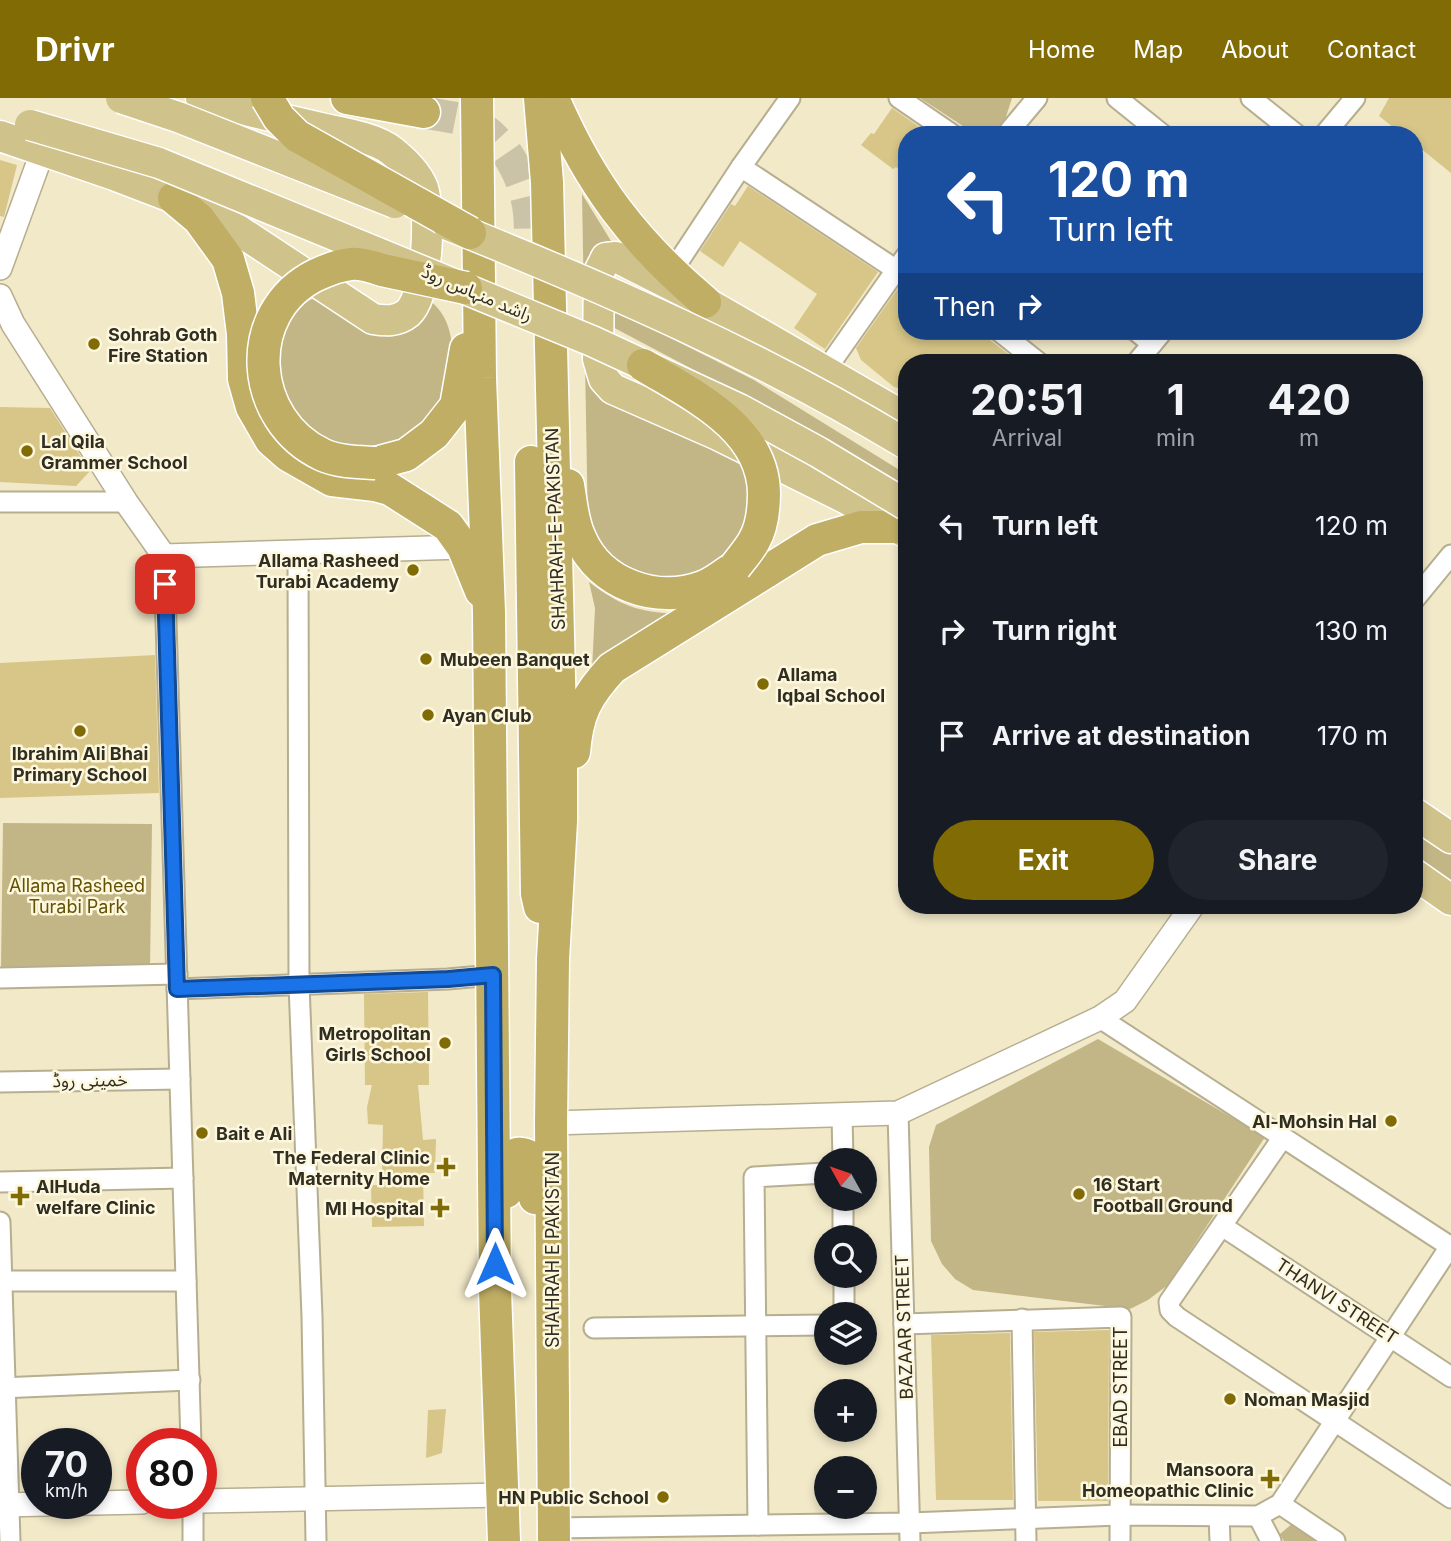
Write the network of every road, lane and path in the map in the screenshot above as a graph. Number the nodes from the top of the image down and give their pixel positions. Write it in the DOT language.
graph roads {
  1 [pos="121,98"];
  2 [pos="201,98"];
  3 [pos="267,98"];
  4 [pos="347,98"];
  5 [pos="464,98"];
  6 [pos="477,98"];
  7 [pos="540,98"];
  8 [pos="553,98"];
  9 [pos="790,98"];
  10 [pos="899,98"];
  11 [pos="1037,98"];
  12 [pos="1117,98"];
  13 [pos="1251,98"];
  14 [pos="1355,98"];
  15 [pos="424,112"];
  16 [pos="0,115"];
  17 [pos="940,126"];
  18 [pos="1014,126"];
  19 [pos="1152,126"];
  20 [pos="1286,126"];
  21 [pos="1332,126"];
  22 [pos="0,136"];
  23 [pos="36,137"];
  24 [pos="741,167"];
  25 [pos="479,170"];
  26 [pos="174,198"];
  27 [pos="470,233"];
  28 [pos="898,261"];
  29 [pos="898,267"];
  30 [pos="0,268"];
  31 [pos="529,268"];
  32 [pos="671,273"];
  33 [pos="473,278"];
  34 [pos="0,296"];
  35 [pos="705,302"];
  36 [pos="1010,340"];
  37 [pos="1155,340"];
  38 [pos="1028,354"];
  39 [pos="1144,354"];
  40 [pos="643,365"];
  41 [pos="825,371"];
  42 [pos="551,377"];
  43 [pos="898,413"];
  44 [pos="898,439"];
  45 [pos="0,502"];
  46 [pos="126,502"];
  47 [pos="898,518"];
  48 [pos="898,520"];
  49 [pos="898,523"];
  50 [pos="463,547"];
  51 [pos="298,553"];
  52 [pos="1451,555"];
  53 [pos="164,556"];
  54 [pos="1423,589"];
  55 [pos="489,612"];
  56 [pos="1423,819"];
  57 [pos="561,821"];
  58 [pos="1451,838"];
  59 [pos="1423,880"];
  60 [pos="1451,900"];
  61 [pos="1186,914"];
  62 [pos="553,960"];
  63 [pos="493,975"];
  64 [pos="0,978"];
  65 [pos="177,982"];
  66 [pos="299,984"];
  67 [pos="1100,1018"];
  68 [pos="180,1079"];
  69 [pos="0,1082"];
  70 [pos="898,1113"];
  71 [pos="842,1115"];
  72 [pos="551,1123"];
  73 [pos="1283,1137"];
  74 [pos="843,1148"];
  75 [pos="814,1174"];
  76 [pos="183,1178"];
  77 [pos="0,1182"];
  78 [pos="0,1222"];
  79 [pos="1222,1226"];
  80 [pos="1451,1246"];
  81 [pos="1,1281"];
  82 [pos="187,1281"];
  83 [pos="495,1290"];
  84 [pos="1022,1319"];
  85 [pos="904,1324"];
  86 [pos="814,1325"];
  87 [pos="754,1326"];
  88 [pos="594,1328"];
  89 [pos="1391,1336"];
  90 [pos="552,1343"];
  91 [pos="1451,1377"];
  92 [pos="190,1380"];
  93 [pos="3,1388"];
  94 [pos="1335,1422"];
  95 [pos="191,1428"];
  96 [pos="503,1495"];
  97 [pos="1451,1498"];
  98 [pos="315,1499"];
  99 [pos="217,1501"];
  100 [pos="126,1502"];
  101 [pos="1280,1504"];
  102 [pos="5,1505"];
  103 [pos="1119,1516"];
  104 [pos="1258,1516"];
  105 [pos="1219,1517"];
  106 [pos="193,1519"];
  107 [pos="1026,1519"];
  108 [pos="758,1525"];
  109 [pos="910,1532"];
  110 [pos="553,1534"];
  111 [pos="10,1541"];
  112 [pos="193,1541"];
  113 [pos="316,1541"];
  114 [pos="504,1541"];
  115 [pos="1026,1541"];
  116 [pos="1120,1541"];
  117 [pos="1220,1541"];
  118 [pos="1271,1541"];
  119 [pos="1335,1541"];
  1 -- 27 [label="main road, bridge"];
  2 -- 26 [label="main road"];
  3 -- 27 [label="highway, bridge"];
  4 -- 15 [label="highway"];
  5 -- 25 [label="highway"];
  6 -- 25 [label="highway"];
  7 -- 42 [label="highway, SHAHRAH-E-PAKISTAN"];
  8 -- 32 [label="highway"];
  9 -- 24 [label="street"];
  10 -- 17 [label="street"];
  11 -- 18 [label="street"];
  12 -- 19 [label="street"];
  13 -- 20 [label="street"];
  14 -- 21 [label="street"];
  16 -- 23 [label="main road"];
  22 -- 23 [label="main road"];
  23 -- 26 [label="main road"];
  23 -- 30 [label="street"];
  23 -- 33 [label="main road, راشد منہاس روڈ, bridge"];
  24 -- 28 [label="street"];
  24 -- 32 [label="street"];
  25 -- 33 [label="highway"];
  26 -- 50 [label="highway"];
  27 -- 44 [label="main road, bridge"];
  29 -- 41 [label="street"];
  31 -- 62 [label="highway"];
  32 -- 35 [label="highway"];
  33 -- 33 [label="highway, bridge"];
  33 -- 40 [label="main road, راشد منہاس روڈ, bridge"];
  33 -- 55 [label="highway"];
  34 -- 46 [label="street"];
  35 -- 41 [label="main road"];
  35 -- 48 [label="main road"];
  36 -- 38 [label="street"];
  37 -- 39 [label="street"];
  40 -- 42 [label="highway, bridge"];
  40 -- 47 [label="main road, راشد منہاس روڈ, bridge"];
  41 -- 43 [label="main road"];
  42 -- 57 [label="highway, SHAHRAH-E-PAKISTAN"];
  45 -- 46 [label="street"];
  46 -- 53 [label="street"];
  49 -- 57 [label="highway"];
  50 -- 51 [label="street"];
  50 -- 55 [label="highway"];
  51 -- 53 [label="street"];
  51 -- 66 [label="street"];
  52 -- 54 [label="street"];
  53 -- 65 [label="street"];
  55 -- 63 [label="highway"];
  56 -- 58 [label="main road"];
  57 -- 62 [label="highway, SHAHRAH-E-PAKISTAN"];
  59 -- 60 [label="main road"];
  61 -- 67 [label="street"];
  62 -- 72 [label="highway, SHAHRAH E PAKISTAN"];
  63 -- 66 [label="street"];
  63 -- 83 [label="highway"];
  64 -- 65 [label="street"];
  65 -- 66 [label="street"];
  65 -- 68 [label="street"];
  66 -- 98 [label="street"];
  67 -- 70 [label="street"];
  67 -- 73 [label="street"];
  68 -- 69 [label="street, خمینی روڈ"];
  68 -- 76 [label="street"];
  70 -- 71 [label="street"];
  70 -- 85 [label="street, BAZAAR STREET"];
  71 -- 72 [label="street"];
  71 -- 74 [label="street"];
  72 -- 90 [label="highway, SHAHRAH E PAKISTAN"];
  73 -- 79 [label="street"];
  73 -- 80 [label="street"];
  75 -- 87 [label="street"];
  76 -- 77 [label="street"];
  76 -- 82 [label="street"];
  78 -- 81 [label="street"];
  79 -- 89 [label="street, THANVI STREET"];
  79 -- 94 [label="street"];
  80 -- 89 [label="street"];
  81 -- 82 [label="street"];
  81 -- 93 [label="street"];
  82 -- 92 [label="street"];
  83 -- 90 [label="highway"];
  83 -- 96 [label="highway"];
  84 -- 85 [label="street"];
  84 -- 103 [label="street, EBAD STREET"];
  84 -- 107 [label="street"];
  85 -- 109 [label="street, BAZAAR STREET"];
  86 -- 87 [label="street"];
  87 -- 88 [label="street"];
  87 -- 108 [label="street"];
  89 -- 91 [label="street, THANVI STREET"];
  89 -- 94 [label="street"];
  90 -- 110 [label="highway, SHAHRAH E PAKISTAN"];
  92 -- 93 [label="street"];
  92 -- 95 [label="street"];
  93 -- 102 [label="street"];
  94 -- 97 [label="street"];
  94 -- 101 [label="street"];
  96 -- 98 [label="street"];
  96 -- 114 [label="highway"];
  98 -- 99 [label="street"];
  98 -- 113 [label="street"];
  100 -- 102 [label="street"];
  101 -- 104 [label="street"];
  101 -- 119 [label="street"];
  102 -- 111 [label="street"];
  103 -- 105 [label="street"];
  103 -- 107 [label="street"];
  103 -- 116 [label="street, EBAD STREET"];
  104 -- 105 [label="street"];
  104 -- 118 [label="street"];
  105 -- 117 [label="street"];
  106 -- 112 [label="street"];
  107 -- 109 [label="street"];
  107 -- 115 [label="street"];
  108 -- 109 [label="street"];
  108 -- 110 [label="street"];
}
